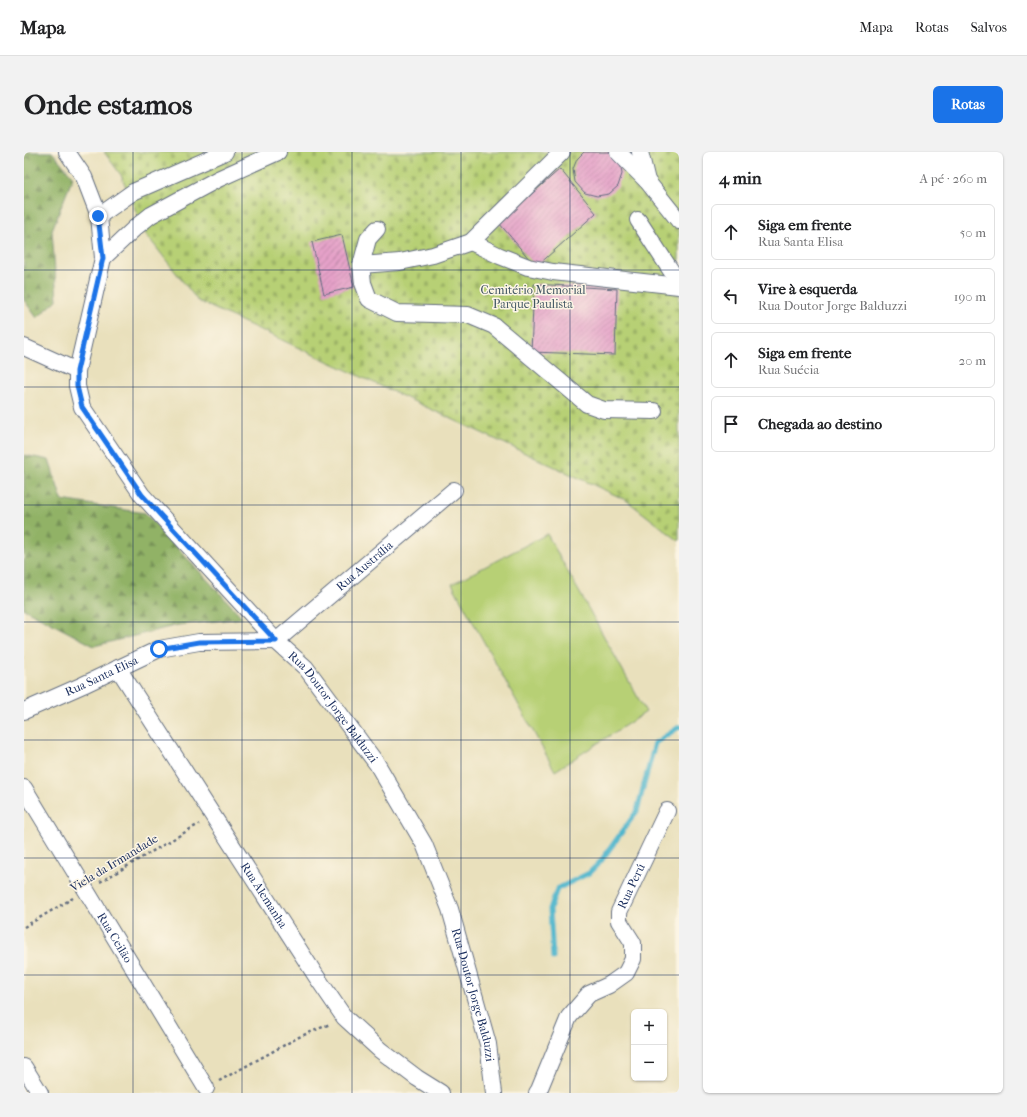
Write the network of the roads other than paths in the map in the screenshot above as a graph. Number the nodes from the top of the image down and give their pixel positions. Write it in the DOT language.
graph roads {
  1 [pos="67,152"];
  2 [pos="225,152"];
  3 [pos="278,152"];
  4 [pos="562,152"];
  5 [pos="618,152"];
  6 [pos="640,152"];
  7 [pos="647,181"];
  8 [pos="98,216"];
  9 [pos="638,220"];
  10 [pos="679,221"];
  11 [pos="377,229"];
  12 [pos="471,242"];
  13 [pos="103,258"];
  14 [pos="361,265"];
  15 [pos="679,283"];
  16 [pos="679,286"];
  17 [pos="24,347"];
  18 [pos="77,371"];
  19 [pos="654,411"];
  20 [pos="454,490"];
  21 [pos="276,641"];
  22 [pos="118,668"];
  23 [pos="24,711"];
  24 [pos="24,788"];
  25 [pos="667,811"];
  26 [pos="24,1067"];
  27 [pos="206,1088"];
  28 [pos="40,1093"];
  29 [pos="441,1093"];
  30 [pos="494,1093"];
  31 [pos="537,1093"];
  1 -- 8 [label="street"];
  2 -- 8 [label="street"];
  3 -- 13 [label="street"];
  4 -- 12 [label="street"];
  5 -- 7 [label="street"];
  6 -- 7 [label="street"];
  7 -- 10 [label="street"];
  8 -- 13 [label="street"];
  9 -- 15 [label="street"];
  11 -- 14 [label="street"];
  12 -- 14 [label="street"];
  12 -- 16 [label="street"];
  13 -- 18 [label="street, Rua Doutor Jorge Balduzzi"];
  14 -- 19 [label="street"];
  17 -- 18 [label="street"];
  18 -- 21 [label="street, Rua Doutor Jorge Balduzzi"];
  20 -- 21 [label="street, Rua Austrália"];
  21 -- 22 [label="street, Rua Santa Elisa"];
  21 -- 30 [label="street, Rua Doutor Jorge Balduzzi"];
  22 -- 23 [label="street, Rua Santa Elisa"];
  22 -- 29 [label="street, Rua Alemanha"];
  24 -- 27 [label="street, Rua Ceilão"];
  25 -- 31 [label="street, Rua Perú"];
  26 -- 28 [label="street"];
}
